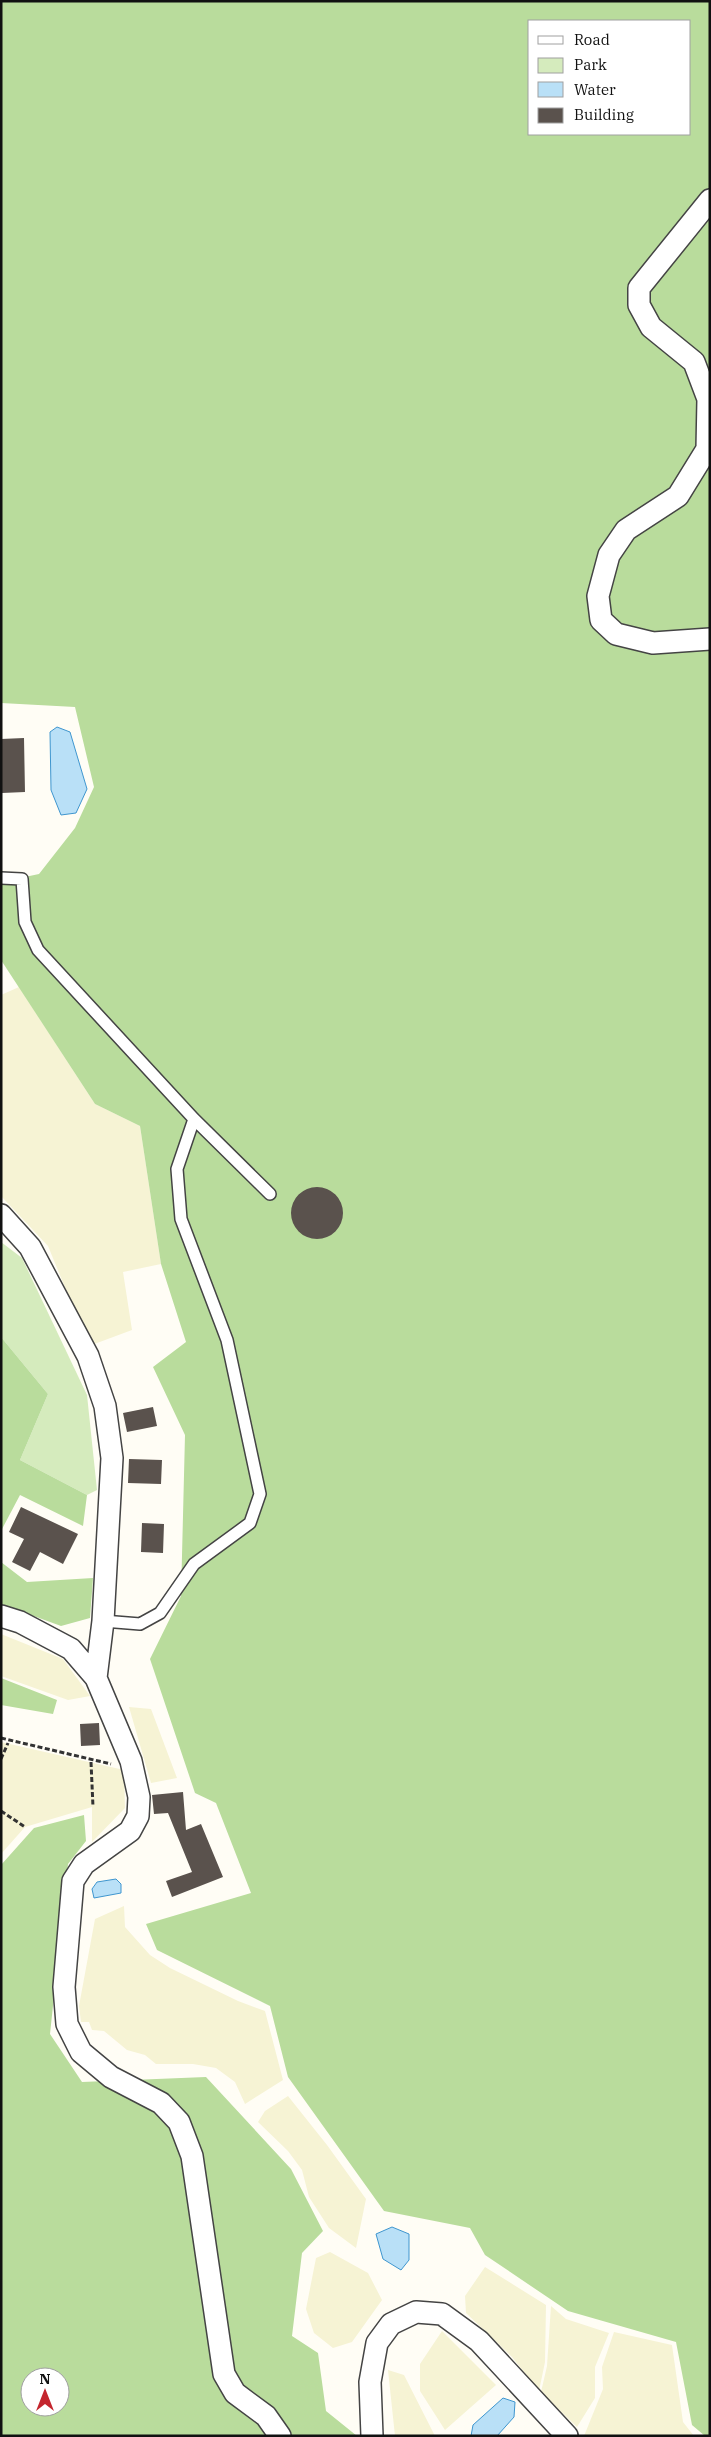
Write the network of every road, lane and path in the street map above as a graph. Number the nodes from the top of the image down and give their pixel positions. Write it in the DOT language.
graph roads {
  1 [pos="710,200"];
  2 [pos="710,638"];
  3 [pos="1,878"];
  4 [pos="194,1119"];
  5 [pos="270,1194"];
  6 [pos="1,1215"];
  7 [pos="1,1616"];
  8 [pos="103,1620"];
  9 [pos="96,1678"];
  10 [pos="1,1738"];
  11 [pos="8,1743"];
  12 [pos="1,1759"];
  13 [pos="131,1760"];
  14 [pos="90,1762"];
  15 [pos="93,1807"];
  16 [pos="1,1811"];
  17 [pos="25,1827"];
  18 [pos="280,2436"];
  19 [pos="372,2436"];
  20 [pos="567,2436"];
  1 -- 2 [label="street"];
  3 -- 4 [label="lane"];
  4 -- 5 [label="lane"];
  4 -- 8 [label="lane"];
  6 -- 8 [label="street"];
  7 -- 9 [label="street"];
  8 -- 9 [label="street"];
  9 -- 13 [label="street"];
  10 -- 13 [label="path"];
  11 -- 12 [label="path"];
  13 -- 18 [label="street"];
  14 -- 15 [label="path"];
  16 -- 17 [label="path"];
  19 -- 20 [label="street"];
}
